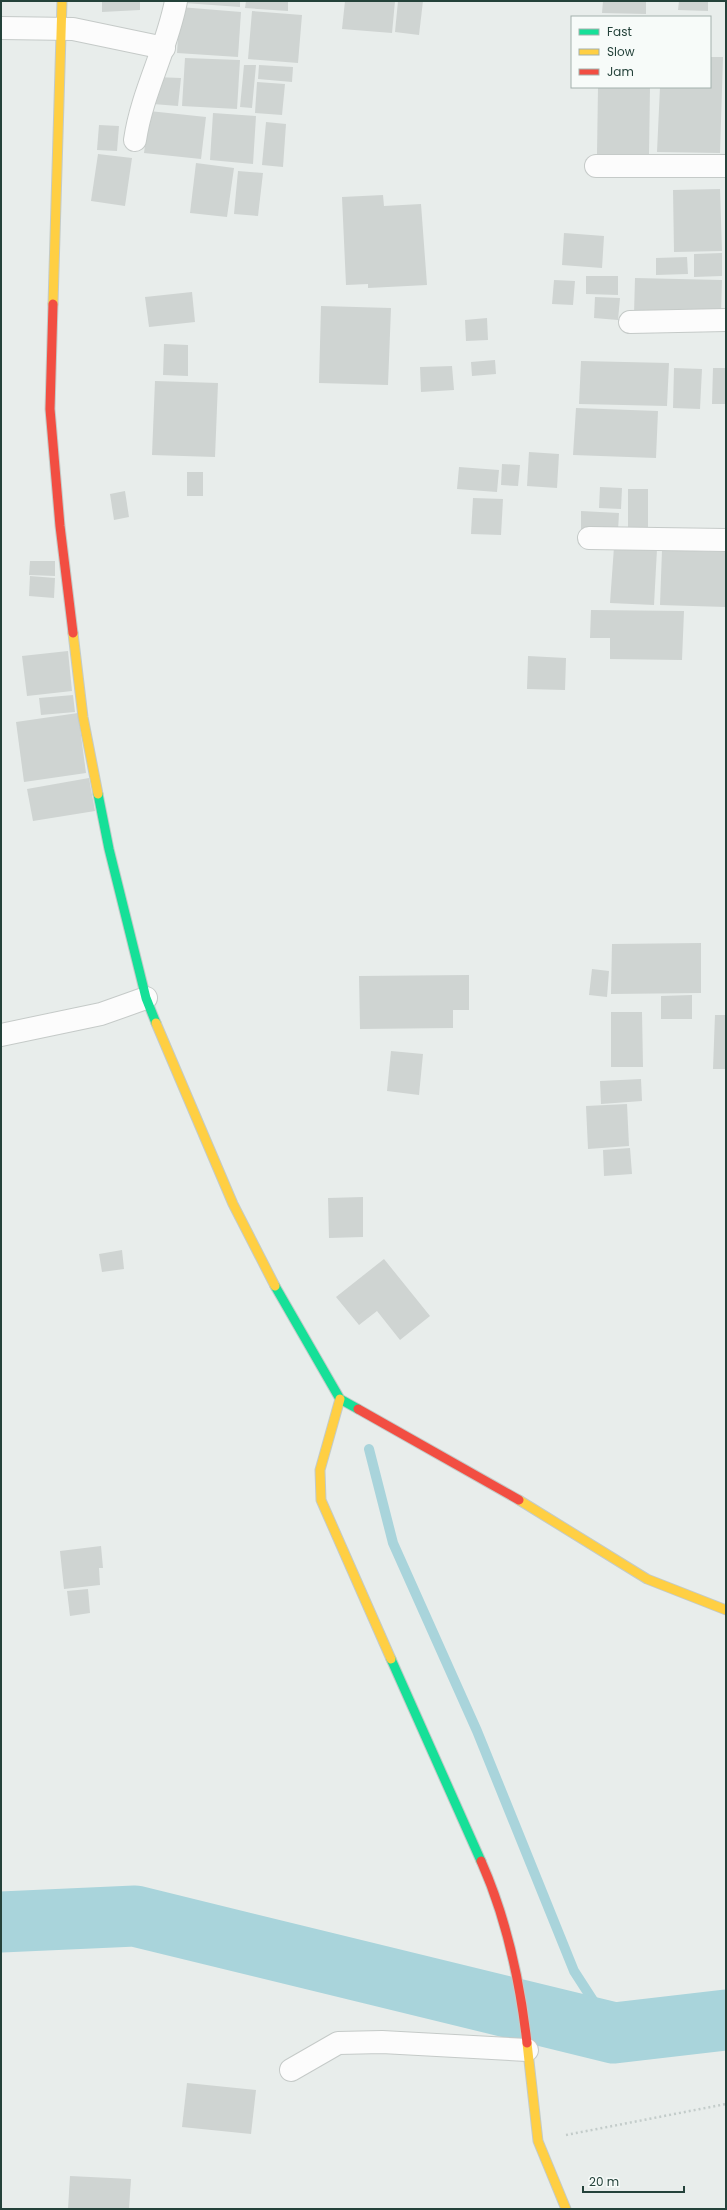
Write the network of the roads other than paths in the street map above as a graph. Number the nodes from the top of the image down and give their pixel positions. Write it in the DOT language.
graph roads {
  1 [pos="62,1"];
  2 [pos="176,1"];
  3 [pos="1,28"];
  4 [pos="67,29"];
  5 [pos="164,48"];
  6 [pos="135,140"];
  7 [pos="596,166"];
  8 [pos="726,166"];
  9 [pos="726,320"];
  10 [pos="630,322"];
  11 [pos="589,538"];
  12 [pos="726,540"];
  13 [pos="146,998"];
  14 [pos="1,1035"];
  15 [pos="340,1399"];
  16 [pos="726,1610"];
  17 [pos="527,2050"];
  18 [pos="291,2070"];
  19 [pos="566,2209"];
  1 -- 4 [label="street"];
  2 -- 5 [label="street"];
  3 -- 4 [label="street"];
  4 -- 5 [label="street"];
  4 -- 13 [label="street"];
  5 -- 6 [label="street"];
  7 -- 8 [label="street"];
  9 -- 10 [label="street"];
  11 -- 12 [label="street"];
  13 -- 14 [label="street"];
  13 -- 15 [label="street"];
  15 -- 16 [label="street"];
  15 -- 17 [label="street"];
  17 -- 18 [label="street"];
  17 -- 19 [label="street"];
}
